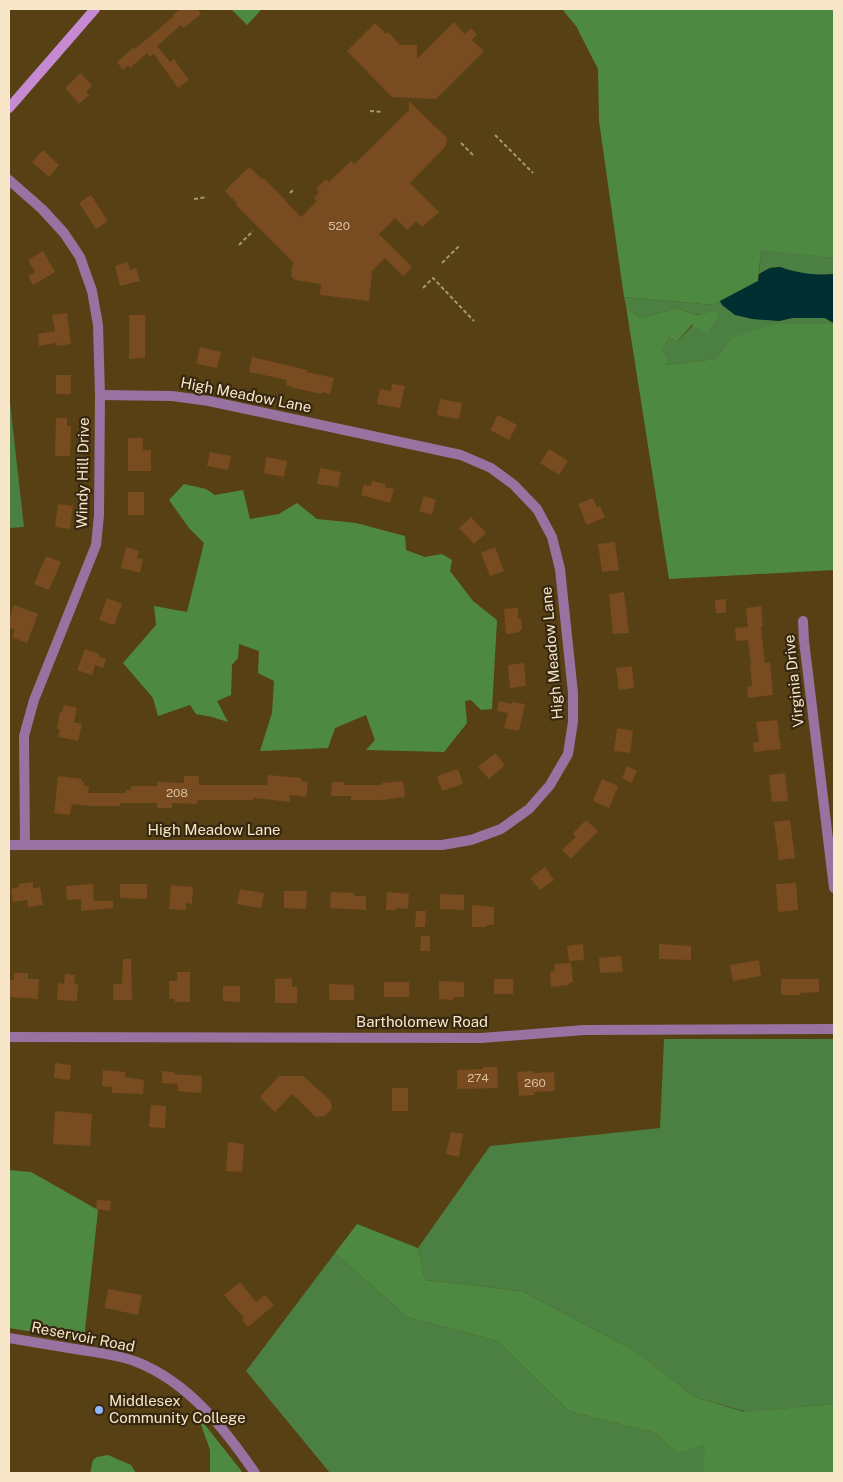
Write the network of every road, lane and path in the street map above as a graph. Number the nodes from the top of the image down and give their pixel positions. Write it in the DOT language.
graph roads {
  1 [pos="95,9"];
  2 [pos="9,108"];
  3 [pos="370,111"];
  4 [pos="383,112"];
  5 [pos="495,135"];
  6 [pos="461,143"];
  7 [pos="474,156"];
  8 [pos="533,173"];
  9 [pos="9,180"];
  10 [pos="293,190"];
  11 [pos="290,193"];
  12 [pos="206,197"];
  13 [pos="194,199"];
  14 [pos="253,231"];
  15 [pos="239,245"];
  16 [pos="460,245"];
  17 [pos="442,262"];
  18 [pos="423,288"];
  19 [pos="474,321"];
  20 [pos="100,396"];
  21 [pos="803,620"];
  22 [pos="9,845"];
  23 [pos="25,845"];
  24 [pos="834,888"];
  25 [pos="834,1029"];
  26 [pos="9,1036"];
  27 [pos="9,1338"];
  28 [pos="255,1473"];
  1 -- 2 [label="main road"];
  3 -- 4 [label="path"];
  5 -- 8 [label="path"];
  6 -- 7 [label="path"];
  9 -- 20 [label="street, Windy Hill Drive"];
  10 -- 11 [label="path"];
  12 -- 13 [label="path"];
  14 -- 15 [label="path"];
  16 -- 17 [label="path"];
  18 -- 19 [label="path"];
  20 -- 23 [label="street, Windy Hill Drive"];
  20 -- 23 [label="street, High Meadow Lane"];
  21 -- 24 [label="street, Virginia Drive"];
  22 -- 23 [label="street, High Meadow Lane"];
  25 -- 26 [label="street, Bartholomew Road"];
  27 -- 28 [label="street, Reservoir Road"];
}
